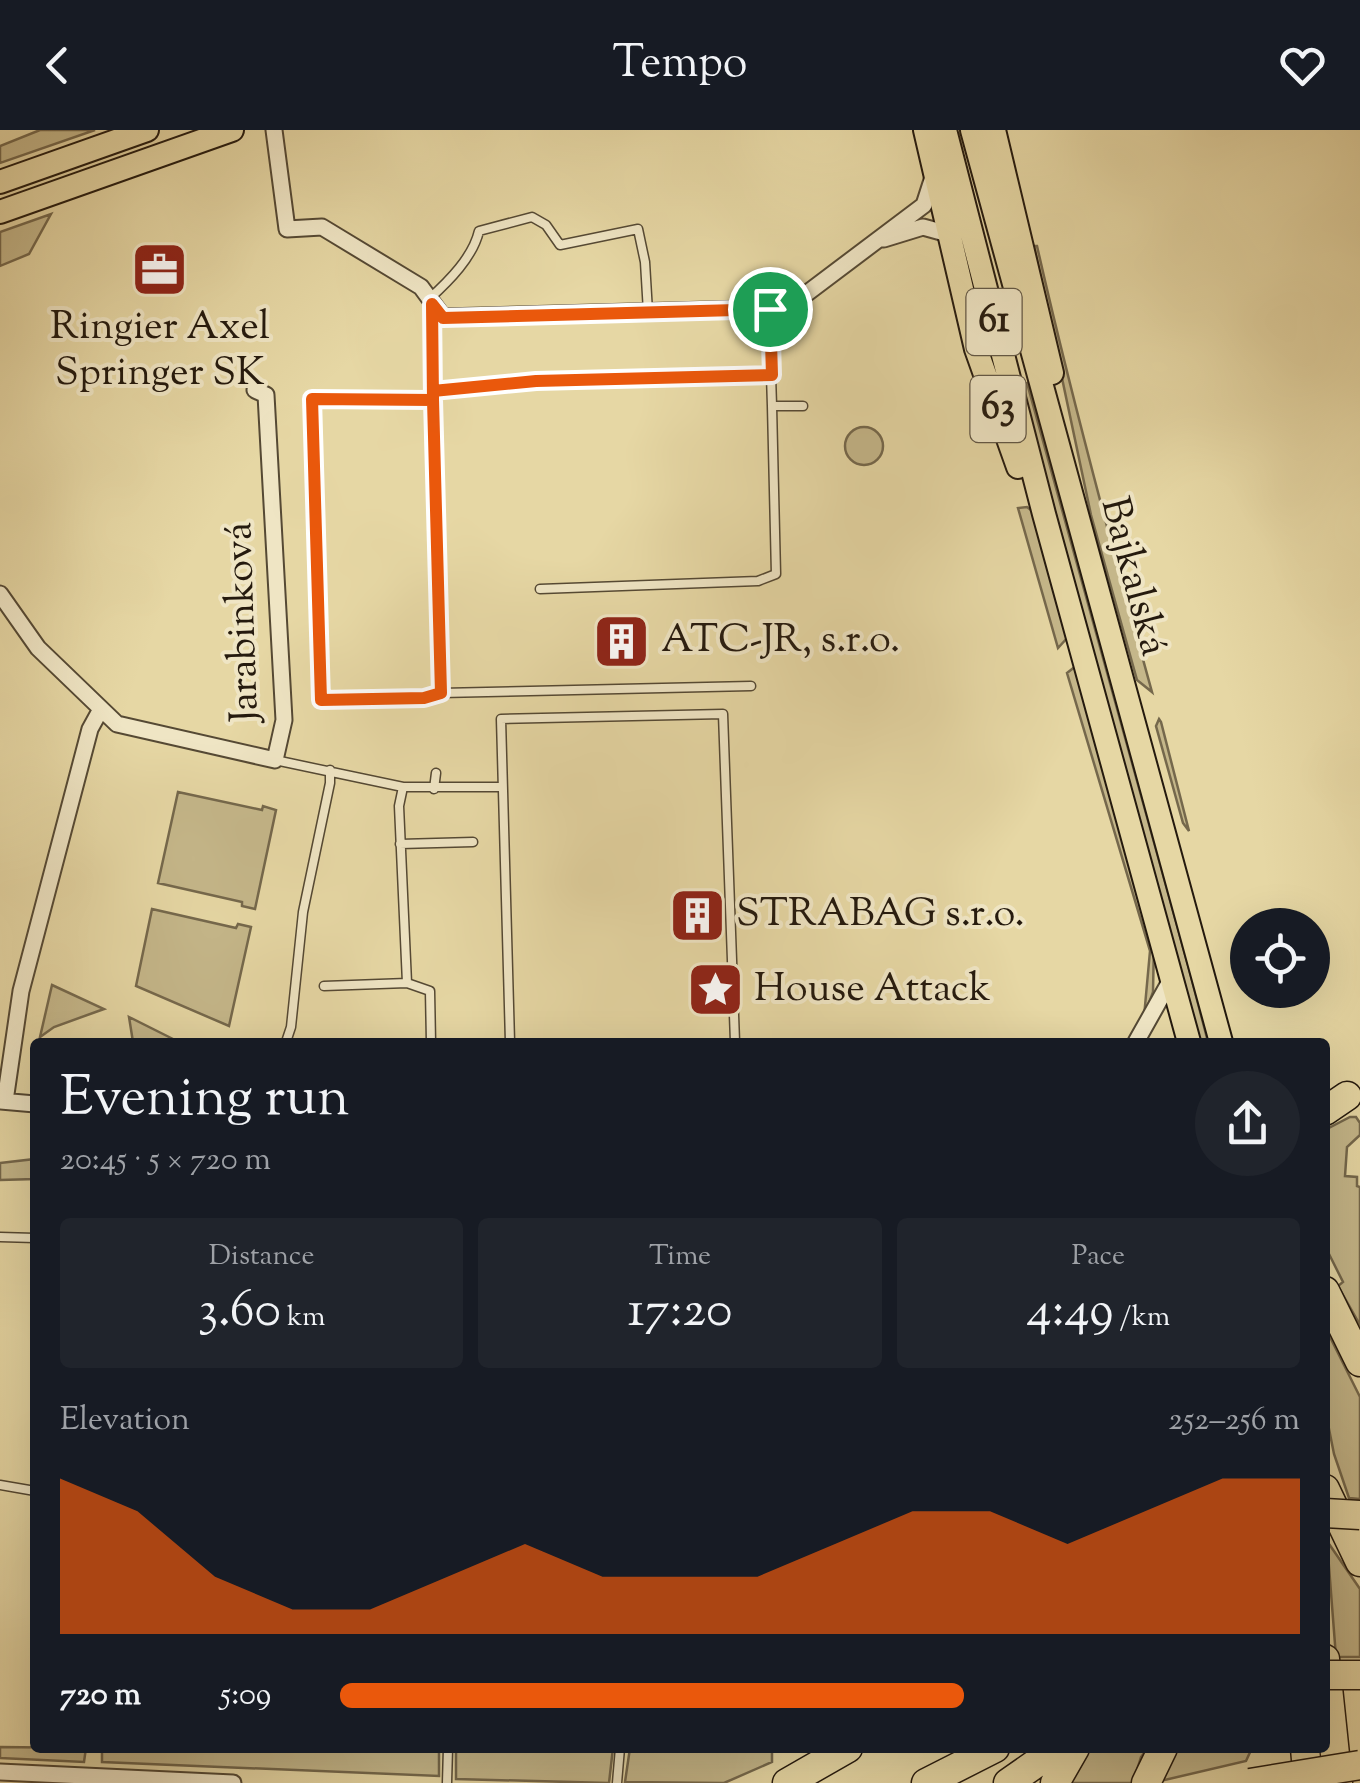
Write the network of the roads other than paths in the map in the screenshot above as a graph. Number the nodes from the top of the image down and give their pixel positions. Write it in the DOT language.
graph roads {
  1 [pos="147,130"];
  2 [pos="232,130"];
  3 [pos="274,130"];
  4 [pos="925,130"];
  5 [pos="945,130"];
  6 [pos="972,130"];
  7 [pos="994,130"];
  8 [pos="935,168"];
  9 [pos="0,182"];
  10 [pos="0,212"];
  11 [pos="952,235"];
  12 [pos="866,246"];
  13 [pos="431,301"];
  14 [pos="770,309"];
  15 [pos="648,312"];
  16 [pos="772,375"];
  17 [pos="255,390"];
  18 [pos="433,395"];
  19 [pos="772,406"];
  20 [pos="803,406"];
  21 [pos="1071,495"];
  22 [pos="1044,514"];
  23 [pos="540,589"];
  24 [pos="0,594"];
  25 [pos="751,686"];
  26 [pos="441,693"];
  27 [pos="101,709"];
  28 [pos="275,760"];
  29 [pos="330,770"];
  30 [pos="436,773"];
  31 [pos="502,787"];
  32 [pos="402,788"];
  33 [pos="434,789"];
  34 [pos="474,842"];
  35 [pos="400,844"];
  36 [pos="1172,978"];
  37 [pos="407,983"];
  38 [pos="324,986"];
  39 [pos="287,1038"];
  40 [pos="431,1038"];
  41 [pos="510,1038"];
  42 [pos="735,1038"];
  43 [pos="1138,1038"];
  44 [pos="1188,1038"];
  45 [pos="1226,1038"];
  46 [pos="2,1101"];
  47 [pos="30,1104"];
  48 [pos="0,1236"];
  49 [pos="30,1238"];
  50 [pos="1330,1301"];
  51 [pos="1360,1362"];
  52 [pos="0,1485"];
  53 [pos="30,1490"];
  54 [pos="1330,1499"];
  55 [pos="1330,1513"];
  56 [pos="1360,1515"];
  57 [pos="1360,1562"];
  58 [pos="1360,1674"];
  59 [pos="1330,1675"];
  60 [pos="1330,1707"];
  61 [pos="448,1753"];
  62 [pos="620,1753"];
  63 [pos="839,1753"];
  64 [pos="985,1753"];
  65 [pos="1051,1753"];
  66 [pos="1072,1753"];
  67 [pos="1161,1753"];
  68 [pos="1305,1753"];
  69 [pos="1360,1764"];
  70 [pos="0,1772"];
  71 [pos="233,1783"];
  72 [pos="446,1783"];
  73 [pos="617,1783"];
  74 [pos="787,1783"];
  75 [pos="926,1783"];
  76 [pos="1008,1783"];
  77 [pos="1055,1783"];
  78 [pos="1146,1783"];
  79 [pos="1250,1783"];
  80 [pos="1308,1783"];
  81 [pos="1338,1783"];
  1 -- 9 [label="main road"];
  2 -- 10 [label="main road"];
  3 -- 13 [label="street"];
  4 -- 8 [label="main road, 63"];
  5 -- 22 [label="main road, Bajkalská / 61"];
  6 -- 21 [label="main road, Bajkalská / 61"];
  7 -- 21 [label="main road, 63"];
  8 -- 11 [label="main road, 63"];
  8 -- 12 [label="street"];
  11 -- 12 [label="street"];
  11 -- 22 [label="main road, 63"];
  12 -- 14 [label="street"];
  13 -- 15 [label="street"];
  13 -- 15 [label="lane"];
  13 -- 18 [label="lane"];
  14 -- 15 [label="street"];
  14 -- 16 [label="lane"];
  16 -- 18 [label="lane"];
  16 -- 19 [label="lane"];
  17 -- 28 [label="street, Jarabinková"];
  18 -- 26 [label="lane"];
  18 -- 26 [label="lane"];
  19 -- 20 [label="lane"];
  19 -- 23 [label="lane"];
  21 -- 45 [label="main road, Bajkalská / 61"];
  22 -- 36 [label="main road, Bajkalská / 61"];
  24 -- 27 [label="street, Jarabinková"];
  25 -- 26 [label="lane"];
  27 -- 28 [label="street, Jarabinková"];
  27 -- 46 [label="street"];
  28 -- 29 [label="lane"];
  29 -- 32 [label="lane"];
  29 -- 39 [label="lane"];
  30 -- 33 [label="lane"];
  31 -- 33 [label="lane"];
  31 -- 41 [label="lane"];
  31 -- 42 [label="lane"];
  32 -- 33 [label="lane"];
  32 -- 35 [label="lane"];
  34 -- 35 [label="lane"];
  35 -- 37 [label="lane"];
  36 -- 43 [label="street"];
  36 -- 44 [label="main road, Bajkalská / 61"];
  37 -- 38 [label="lane"];
  37 -- 40 [label="lane"];
  46 -- 47 [label="street"];
  48 -- 49 [label="lane"];
  50 -- 51 [label="highway"];
  52 -- 53 [label="lane"];
  54 -- 57 [label="highway"];
  55 -- 56 [label="highway, bridge"];
  58 -- 59 [label="highway, bridge"];
  60 -- 81 [label="highway"];
  61 -- 72 [label="lane"];
  62 -- 73 [label="lane"];
  63 -- 74 [label="highway"];
  64 -- 75 [label="highway"];
  65 -- 76 [label="highway"];
  66 -- 77 [label="highway"];
  67 -- 78 [label="highway"];
  68 -- 80 [label="highway"];
  69 -- 79 [label="highway, bridge"];
  70 -- 71 [label="street"];
}
